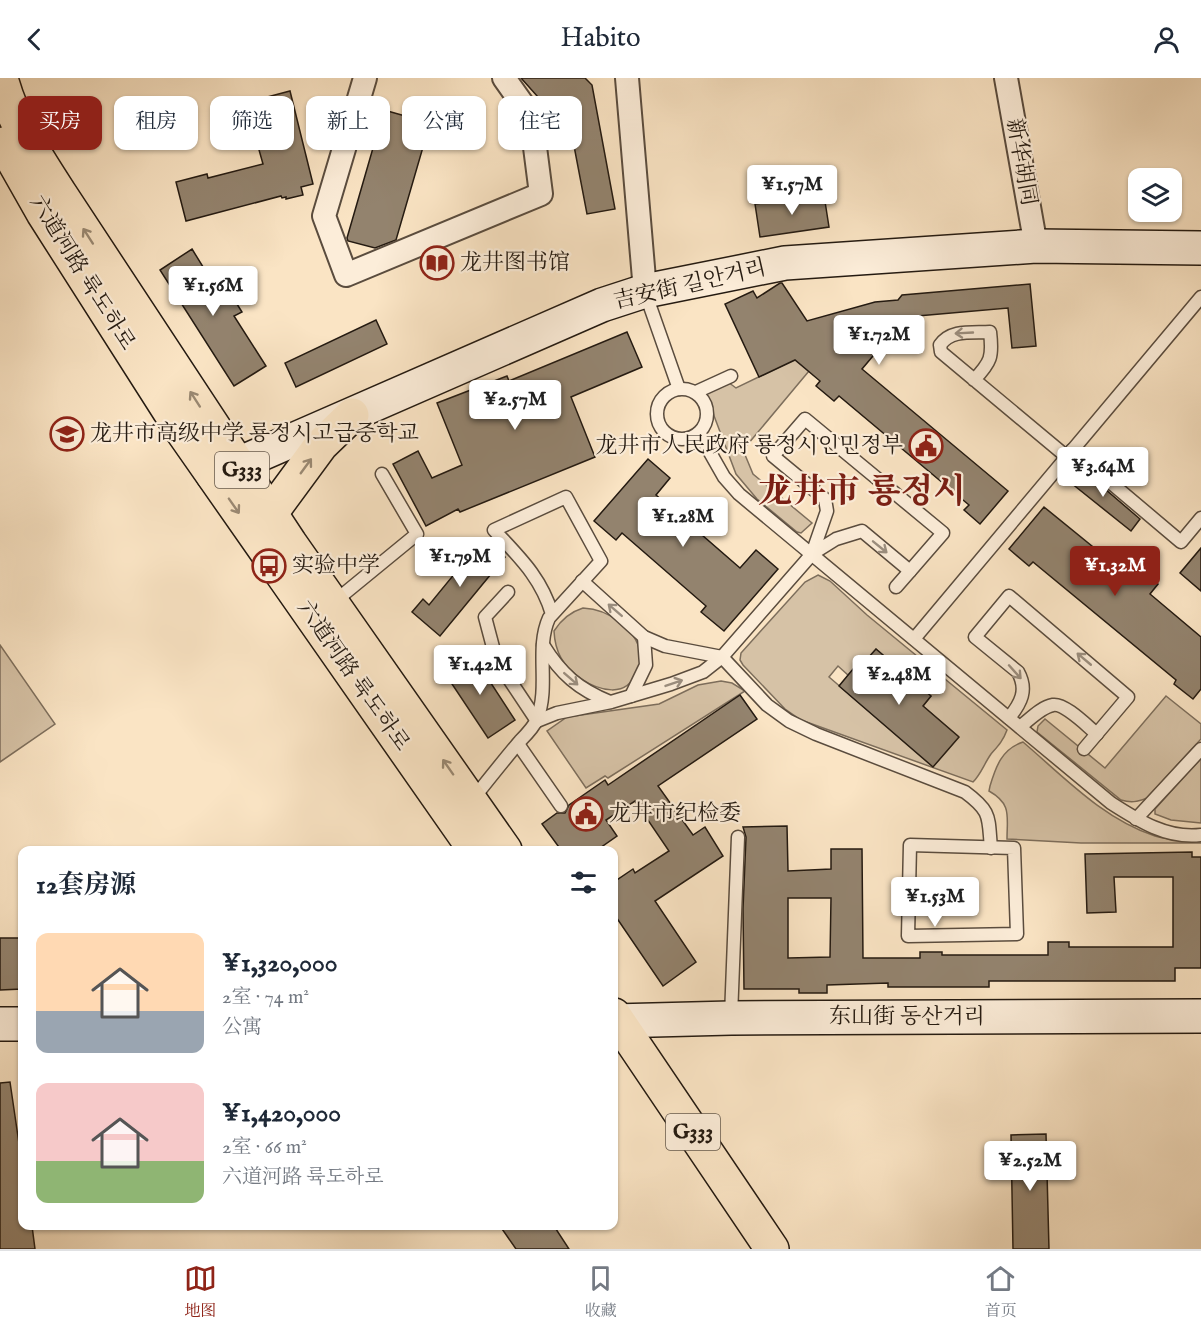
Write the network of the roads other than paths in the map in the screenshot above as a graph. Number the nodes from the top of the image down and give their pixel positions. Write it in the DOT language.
graph roads {
  1 [pos="1,78"];
  2 [pos="365,78"];
  3 [pos="504,78"];
  4 [pos="627,78"];
  5 [pos="1006,78"];
  6 [pos="0,137"];
  7 [pos="1036,246"];
  8 [pos="1201,248"];
  9 [pos="645,291"];
  10 [pos="1201,297"];
  11 [pos="731,376"];
  12 [pos="974,380"];
  13 [pos="679,389"];
  14 [pos="696,392"];
  15 [pos="352,415"];
  16 [pos="699,433"];
  17 [pos="1070,454"];
  18 [pos="226,470"];
  19 [pos="382,474"];
  20 [pos="271,513"];
  21 [pos="1201,518"];
  22 [pos="812,554"];
  23 [pos="910,571"];
  24 [pos="582,581"];
  25 [pos="896,587"];
  26 [pos="508,592"];
  27 [pos="333,602"];
  28 [pos="552,614"];
  29 [pos="644,637"];
  30 [pos="914,639"];
  31 [pos="543,644"];
  32 [pos="722,657"];
  33 [pos="631,696"];
  34 [pos="611,702"];
  35 [pos="1009,718"];
  36 [pos="537,721"];
  37 [pos="1020,728"];
  38 [pos="1097,735"];
  39 [pos="518,744"];
  40 [pos="1201,748"];
  41 [pos="1084,749"];
  42 [pos="561,806"];
  43 [pos="463,811"];
  44 [pos="1136,819"];
  45 [pos="1201,835"];
  46 [pos="738,837"];
  47 [pos="475,846"];
  48 [pos="501,846"];
  49 [pos="991,848"];
  50 [pos="1201,1016"];
  51 [pos="731,1018"];
  52 [pos="0,1024"];
  53 [pos="18,1024"];
  54 [pos="618,1027"];
  55 [pos="618,1031"];
  56 [pos="618,1032"];
  57 [pos="748,1249"];
  58 [pos="772,1249"];
  18 -- 1 [label="highway, 六道河路 륙도하로 / G333, one-way"];
  2 -- 3 [label="street"];
  4 -- 9 [label="street"];
  5 -- 7 [label="street, 新华胡同"];
  6 -- 18 [label="highway, 六道河路 륙도하로 / G333"];
  7 -- 8 [label="street, 吉安街 길안거리"];
  7 -- 9 [label="street, 吉安街 길안거리"];
  9 -- 13 [label="lane"];
  9 -- 15 [label="street, 吉安街 길안거리"];
  10 -- 17 [label="lane"];
  11 -- 14 [label="lane"];
  12 -- 12 [label="lane, one-way"];
  12 -- 17 [label="lane"];
  13 -- 14 [label="lane"];
  13 -- 16 [label="lane"];
  14 -- 16 [label="lane"];
  15 -- 18 [label="street, 吉安街 길안거리"];
  20 -- 15 [label="highway, one-way"];
  16 -- 22 [label="lane"];
  17 -- 21 [label="lane"];
  17 -- 30 [label="lane"];
  18 -- 20 [label="highway, 六道河路 륙도하로 / G333"];
  18 -- 43 [label="highway, 六道河路 륙도하로 / G333, one-way"];
  19 -- 27 [label="lane"];
  20 -- 27 [label="highway, 六道河路 륙도하로 / G333"];
  22 -- 23 [label="lane, one-way"];
  22 -- 23 [label="lane"];
  22 -- 30 [label="lane"];
  22 -- 32 [label="lane"];
  23 -- 25 [label="lane"];
  24 -- 28 [label="lane"];
  24 -- 28 [label="lane"];
  29 -- 24 [label="lane, one-way"];
  26 -- 36 [label="lane"];
  43 -- 27 [label="highway, 六道河路 륙도하로 / G333, one-way"];
  28 -- 31 [label="lane"];
  29 -- 32 [label="lane"];
  29 -- 33 [label="lane"];
  30 -- 35 [label="lane"];
  31 -- 34 [label="lane, one-way"];
  31 -- 36 [label="lane"];
  33 -- 32 [label="lane, one-way"];
  32 -- 49 [label="lane"];
  33 -- 34 [label="lane"];
  34 -- 36 [label="lane"];
  35 -- 37 [label="lane"];
  38 -- 35 [label="lane, one-way"];
  36 -- 39 [label="lane"];
  37 -- 38 [label="lane"];
  37 -- 44 [label="lane"];
  38 -- 41 [label="lane"];
  39 -- 42 [label="lane"];
  39 -- 43 [label="lane"];
  40 -- 44 [label="lane"];
  43 -- 47 [label="highway, 六道河路 륙도하로 / G333"];
  43 -- 48 [label="highway, 六道河路 륙도하로 / G333"];
  44 -- 45 [label="lane"];
  46 -- 51 [label="lane"];
  49 -- 49 [label="lane"];
  50 -- 51 [label="street, 东山街 동산거리"];
  51 -- 54 [label="street, 东山街 동산거리"];
  52 -- 53 [label="street"];
  55 -- 58 [label="highway, G333"];
  56 -- 57 [label="highway, G333"];
}
